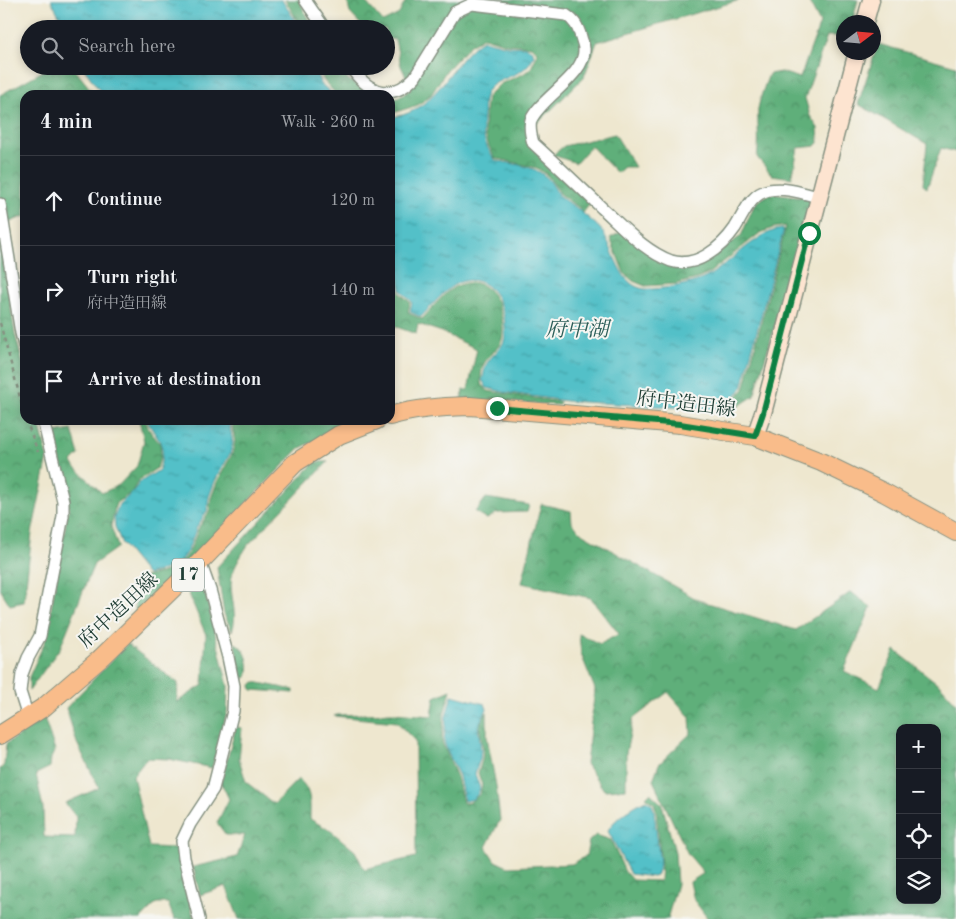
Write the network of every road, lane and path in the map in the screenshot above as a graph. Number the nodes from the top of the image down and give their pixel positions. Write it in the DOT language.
graph roads {
  1 [pos="305,0"];
  2 [pos="871,0"];
  3 [pos="867,15"];
  4 [pos="318,20"];
  5 [pos="855,60"];
  6 [pos="355,75"];
  7 [pos="376,90"];
  8 [pos="395,90"];
  9 [pos="818,197"];
  10 [pos="0,204"];
  11 [pos="0,323"];
  12 [pos="20,327"];
  13 [pos="20,397"];
  14 [pos="395,414"];
  15 [pos="44,425"];
  16 [pos="365,425"];
  17 [pos="755,436"];
  18 [pos="956,532"];
  19 [pos="200,562"];
  20 [pos="28,717"];
  21 [pos="0,735"];
  22 [pos="199,919"];
  1 -- 4 [label="street"];
  2 -- 3 [label="street"];
  5 -- 9 [label="street"];
  6 -- 7 [label="street"];
  8 -- 9 [label="street"];
  9 -- 17 [label="street"];
  10 -- 12 [label="street"];
  11 -- 13 [label="path"];
  14 -- 17 [label="main road, 府中造田線"];
  15 -- 20 [label="street"];
  16 -- 19 [label="main road, 府中造田線 / 17"];
  17 -- 18 [label="main road, 府中造田線"];
  19 -- 20 [label="main road, 府中造田線 / 17"];
  19 -- 22 [label="street"];
  20 -- 21 [label="main road, 府中造田線 / 17"];
}
